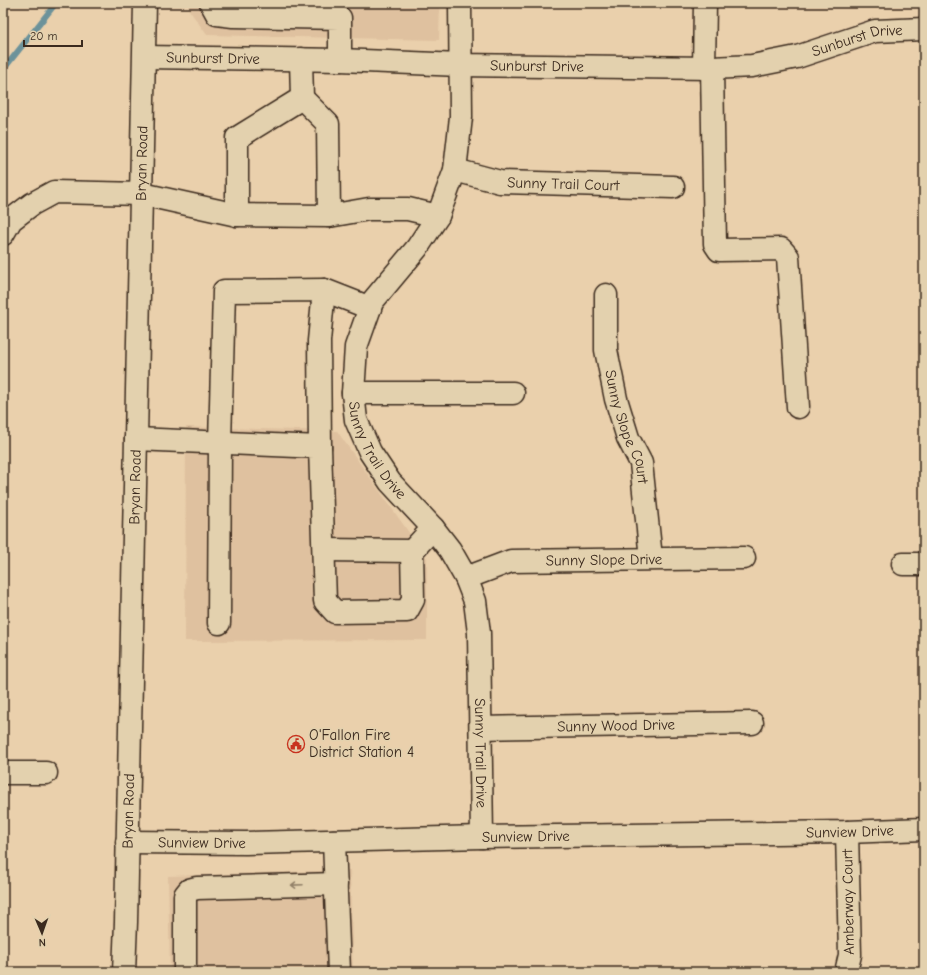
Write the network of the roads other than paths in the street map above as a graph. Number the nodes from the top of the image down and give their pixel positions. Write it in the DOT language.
graph roads {
  1 [pos="145,3"];
  2 [pos="211,3"];
  3 [pos="460,3"];
  4 [pos="705,3"];
  5 [pos="340,10"];
  6 [pos="924,29"];
  7 [pos="144,58"];
  8 [pos="301,59"];
  9 [pos="340,60"];
  10 [pos="460,65"];
  11 [pos="708,68"];
  12 [pos="302,98"];
  13 [pos="455,170"];
  14 [pos="673,187"];
  15 [pos="142,194"];
  16 [pos="238,215"];
  17 [pos="329,216"];
  18 [pos="438,216"];
  19 [pos="3,234"];
  20 [pos="324,290"];
  21 [pos="606,295"];
  22 [pos="370,308"];
  23 [pos="353,393"];
  24 [pos="513,393"];
  25 [pos="798,407"];
  26 [pos="136,439"];
  27 [pos="220,443"];
  28 [pos="320,447"];
  29 [pos="433,528"];
  30 [pos="324,550"];
  31 [pos="412,551"];
  32 [pos="651,558"];
  33 [pos="744,558"];
  34 [pos="466,578"];
  35 [pos="219,623"];
  36 [pos="752,723"];
  37 [pos="481,728"];
  38 [pos="3,773"];
  39 [pos="46,773"];
  40 [pos="924,829"];
  41 [pos="847,832"];
  42 [pos="482,837"];
  43 [pos="334,841"];
  44 [pos="127,842"];
  45 [pos="336,884"];
  46 [pos="124,972"];
  47 [pos="185,972"];
  48 [pos="339,972"];
  49 [pos="846,972"];
  1 -- 7 [label="street, Bryan Road"];
  2 -- 5 [label="street"];
  3 -- 10 [label="street, Sunny Trail Drive"];
  4 -- 11 [label="street"];
  5 -- 9 [label="street"];
  6 -- 11 [label="street, Sunburst Drive"];
  7 -- 8 [label="street, Sunburst Drive"];
  7 -- 15 [label="street, Bryan Road"];
  8 -- 9 [label="street, Sunburst Drive"];
  8 -- 12 [label="street"];
  9 -- 10 [label="street, Sunburst Drive"];
  10 -- 11 [label="street, Sunburst Drive"];
  10 -- 13 [label="street, Sunny Trail Drive"];
  11 -- 25 [label="street"];
  12 -- 16 [label="street"];
  12 -- 17 [label="street"];
  13 -- 14 [label="street, Sunny Trail Court"];
  13 -- 18 [label="street, Sunny Trail Drive"];
  15 -- 16 [label="street"];
  15 -- 19 [label="street"];
  15 -- 26 [label="street, Bryan Road"];
  16 -- 17 [label="street"];
  17 -- 18 [label="street"];
  18 -- 22 [label="street, Sunny Trail Drive"];
  20 -- 22 [label="street"];
  20 -- 27 [label="street"];
  20 -- 28 [label="street"];
  21 -- 32 [label="street, Sunny Slope Court"];
  22 -- 23 [label="street, Sunny Trail Drive"];
  23 -- 24 [label="street"];
  23 -- 29 [label="street, Sunny Trail Drive"];
  26 -- 27 [label="street"];
  26 -- 44 [label="street, Bryan Road"];
  27 -- 28 [label="street"];
  27 -- 35 [label="street"];
  28 -- 30 [label="street"];
  29 -- 31 [label="street"];
  29 -- 34 [label="street, Sunny Trail Drive"];
  30 -- 31 [label="street"];
  30 -- 31 [label="street"];
  32 -- 33 [label="street, Sunny Slope Drive"];
  32 -- 34 [label="street, Sunny Slope Drive"];
  34 -- 37 [label="street, Sunny Trail Drive"];
  36 -- 37 [label="street, Sunny Wood Drive"];
  37 -- 42 [label="street, Sunny Trail Drive"];
  38 -- 39 [label="street"];
  40 -- 41 [label="street, Sunview Drive"];
  41 -- 42 [label="street, Sunview Drive"];
  41 -- 49 [label="street, Amberway Court"];
  42 -- 43 [label="street, Sunview Drive"];
  43 -- 44 [label="street, Sunview Drive"];
  43 -- 45 [label="street"];
  44 -- 46 [label="street, Bryan Road"];
  45 -- 47 [label="street, one-way"];
  45 -- 48 [label="street"];
}
